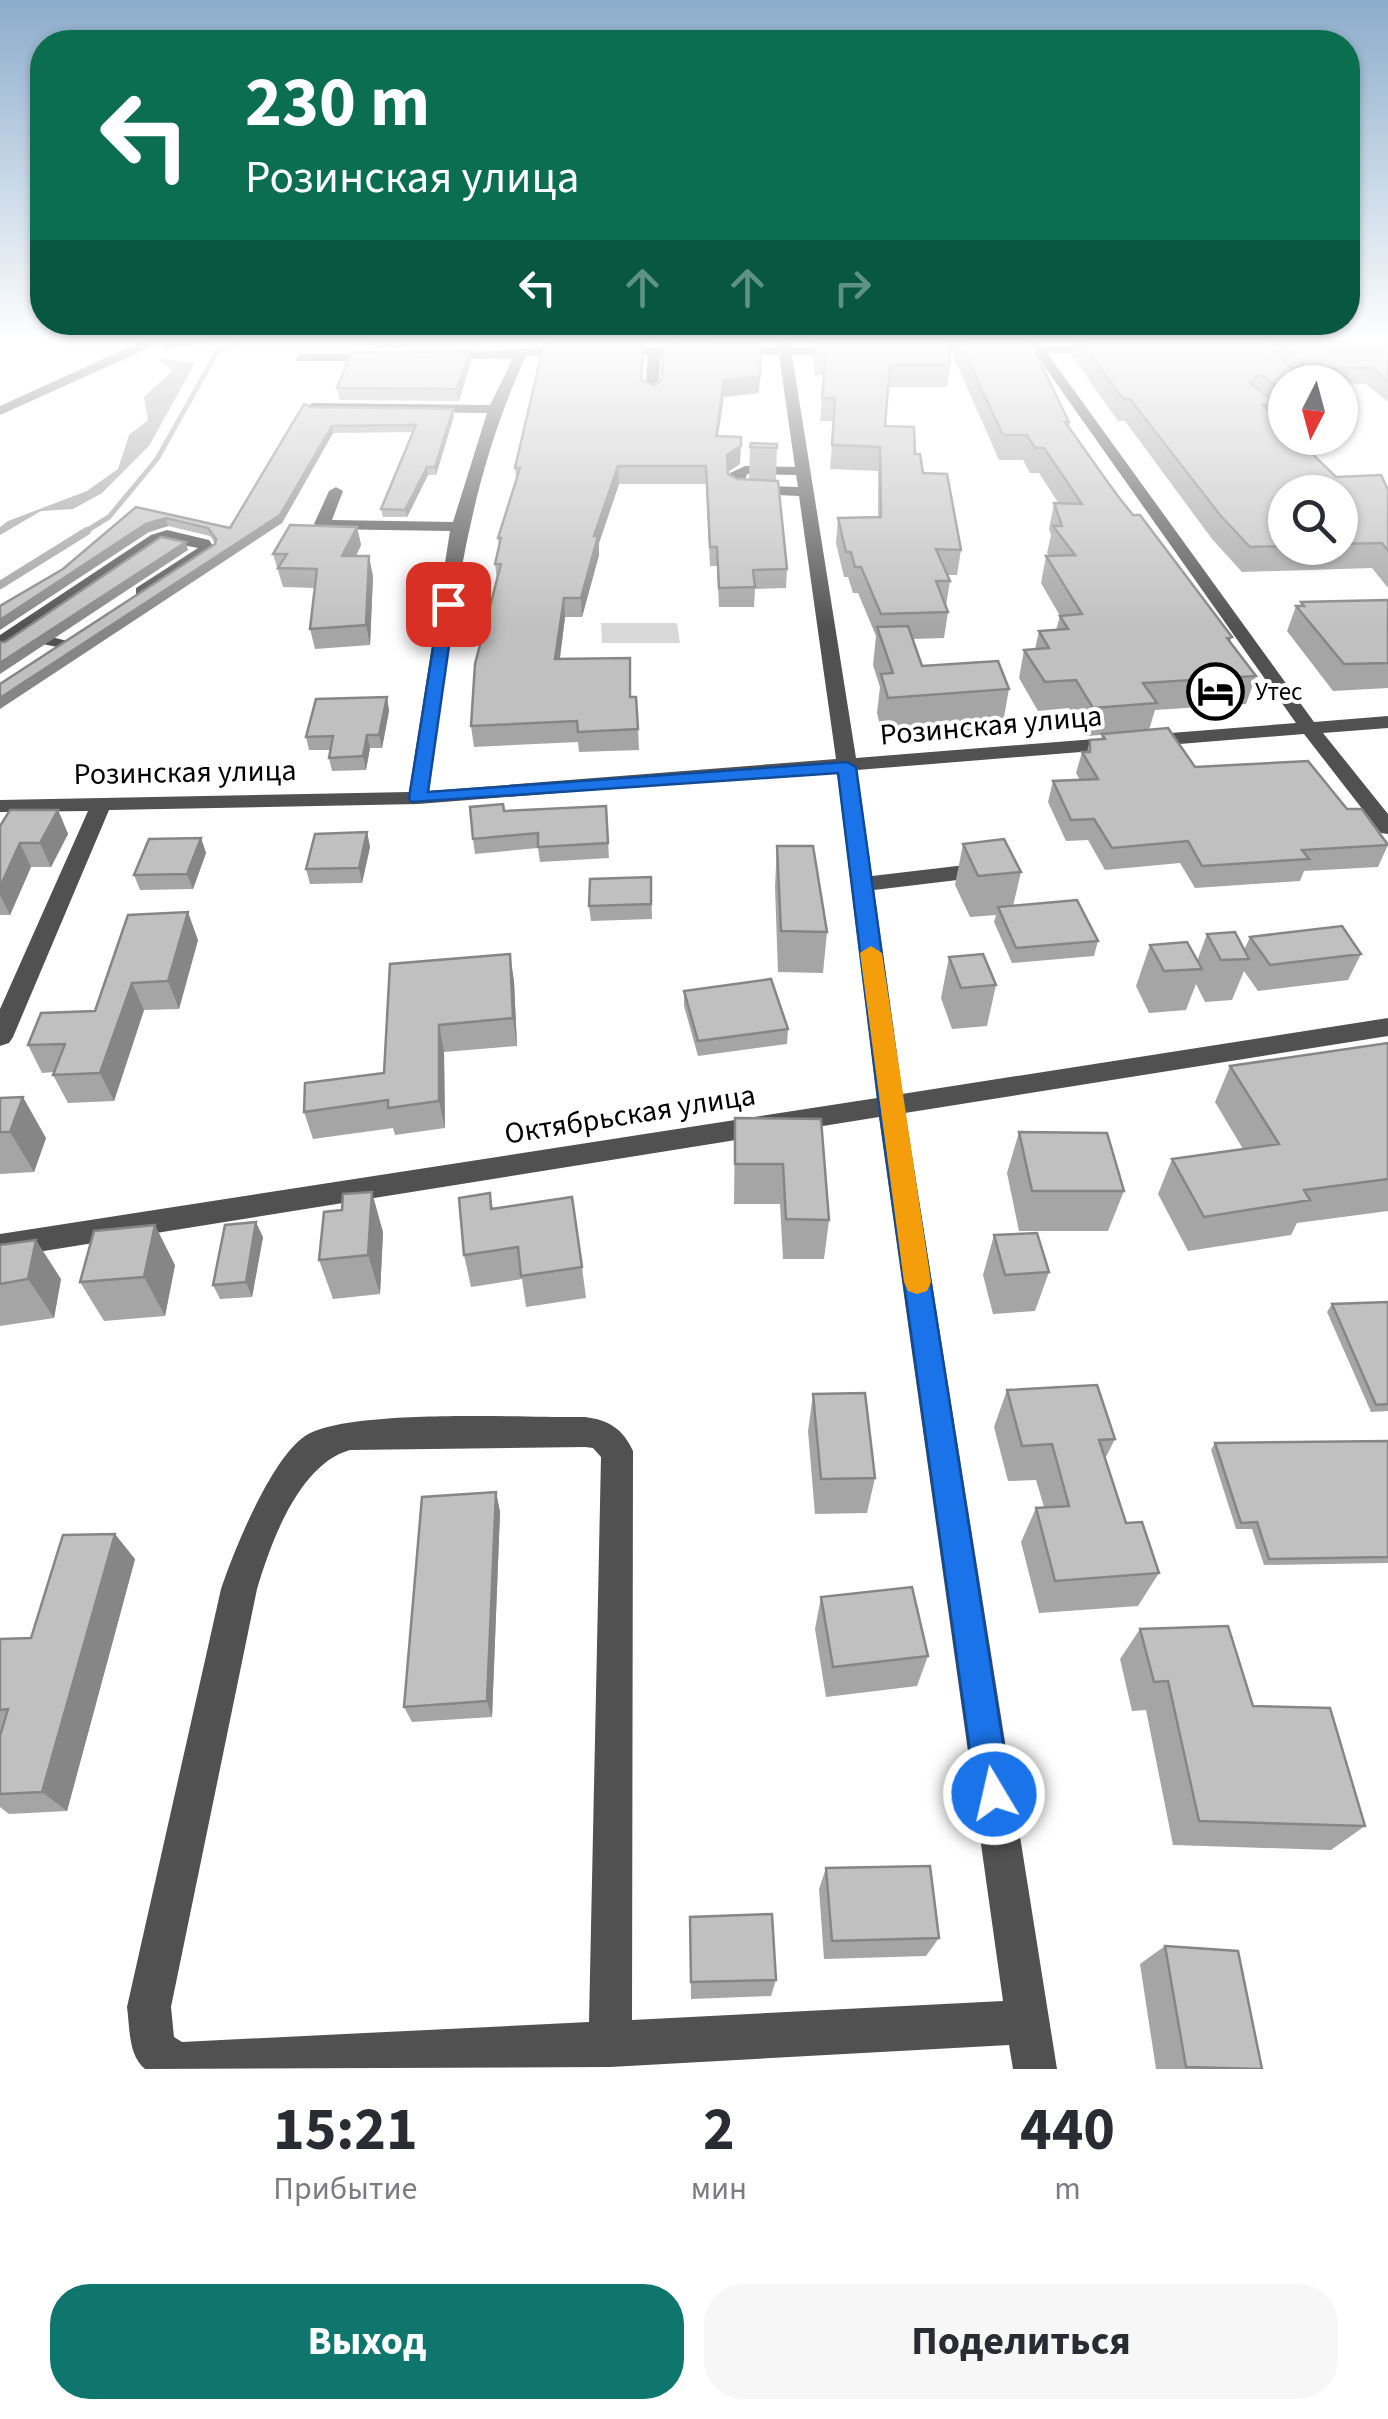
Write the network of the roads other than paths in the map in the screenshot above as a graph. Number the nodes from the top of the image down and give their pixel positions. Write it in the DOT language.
graph roads {
  1 [pos="487,436"];
  2 [pos="798,436"];
  3 [pos="1100,436"];
  4 [pos="803,471"];
  5 [pos="336,491"];
  6 [pos="806,492"];
  7 [pos="459,527"];
  8 [pos="126,602"];
  9 [pos="8,638"];
  10 [pos="61,645"];
  11 [pos="1388,722"];
  12 [pos="1309,728"];
  13 [pos="847,767"];
  14 [pos="418,798"];
  15 [pos="102,804"];
  16 [pos="0,806"];
  17 [pos="1388,828"];
  18 [pos="1006,868"];
  19 [pos="862,884"];
  20 [pos="1388,1027"];
  21 [pos="0,1037"];
  22 [pos="891,1106"];
  23 [pos="0,1246"];
  24 [pos="1028,2022"];
  25 [pos="610,2045"];
  26 [pos="1035,2069"];
  1 -- 7 [label="street"];
  2 -- 4 [label="street"];
  3 -- 12 [label="street"];
  4 -- 6 [label="street"];
  4 -- 6 [label="street"];
  5 -- 7 [label="street"];
  6 -- 13 [label="street"];
  7 -- 14 [label="street"];
  8 -- 9 [label="street"];
  9 -- 10 [label="street"];
  11 -- 12 [label="street, Розинская улица"];
  12 -- 13 [label="street, Розинская улица"];
  12 -- 17 [label="street"];
  13 -- 14 [label="street, Розинская улица"];
  13 -- 19 [label="street"];
  14 -- 15 [label="street, Розинская улица"];
  15 -- 16 [label="street, Розинская улица"];
  15 -- 21 [label="street"];
  18 -- 19 [label="street"];
  19 -- 22 [label="street"];
  20 -- 22 [label="street, Октябрьская улица"];
  22 -- 23 [label="street, Октябрьская улица"];
  22 -- 24 [label="street"];
  24 -- 25 [label="street"];
  24 -- 26 [label="street"];
  25 -- 25 [label="street"];
}
